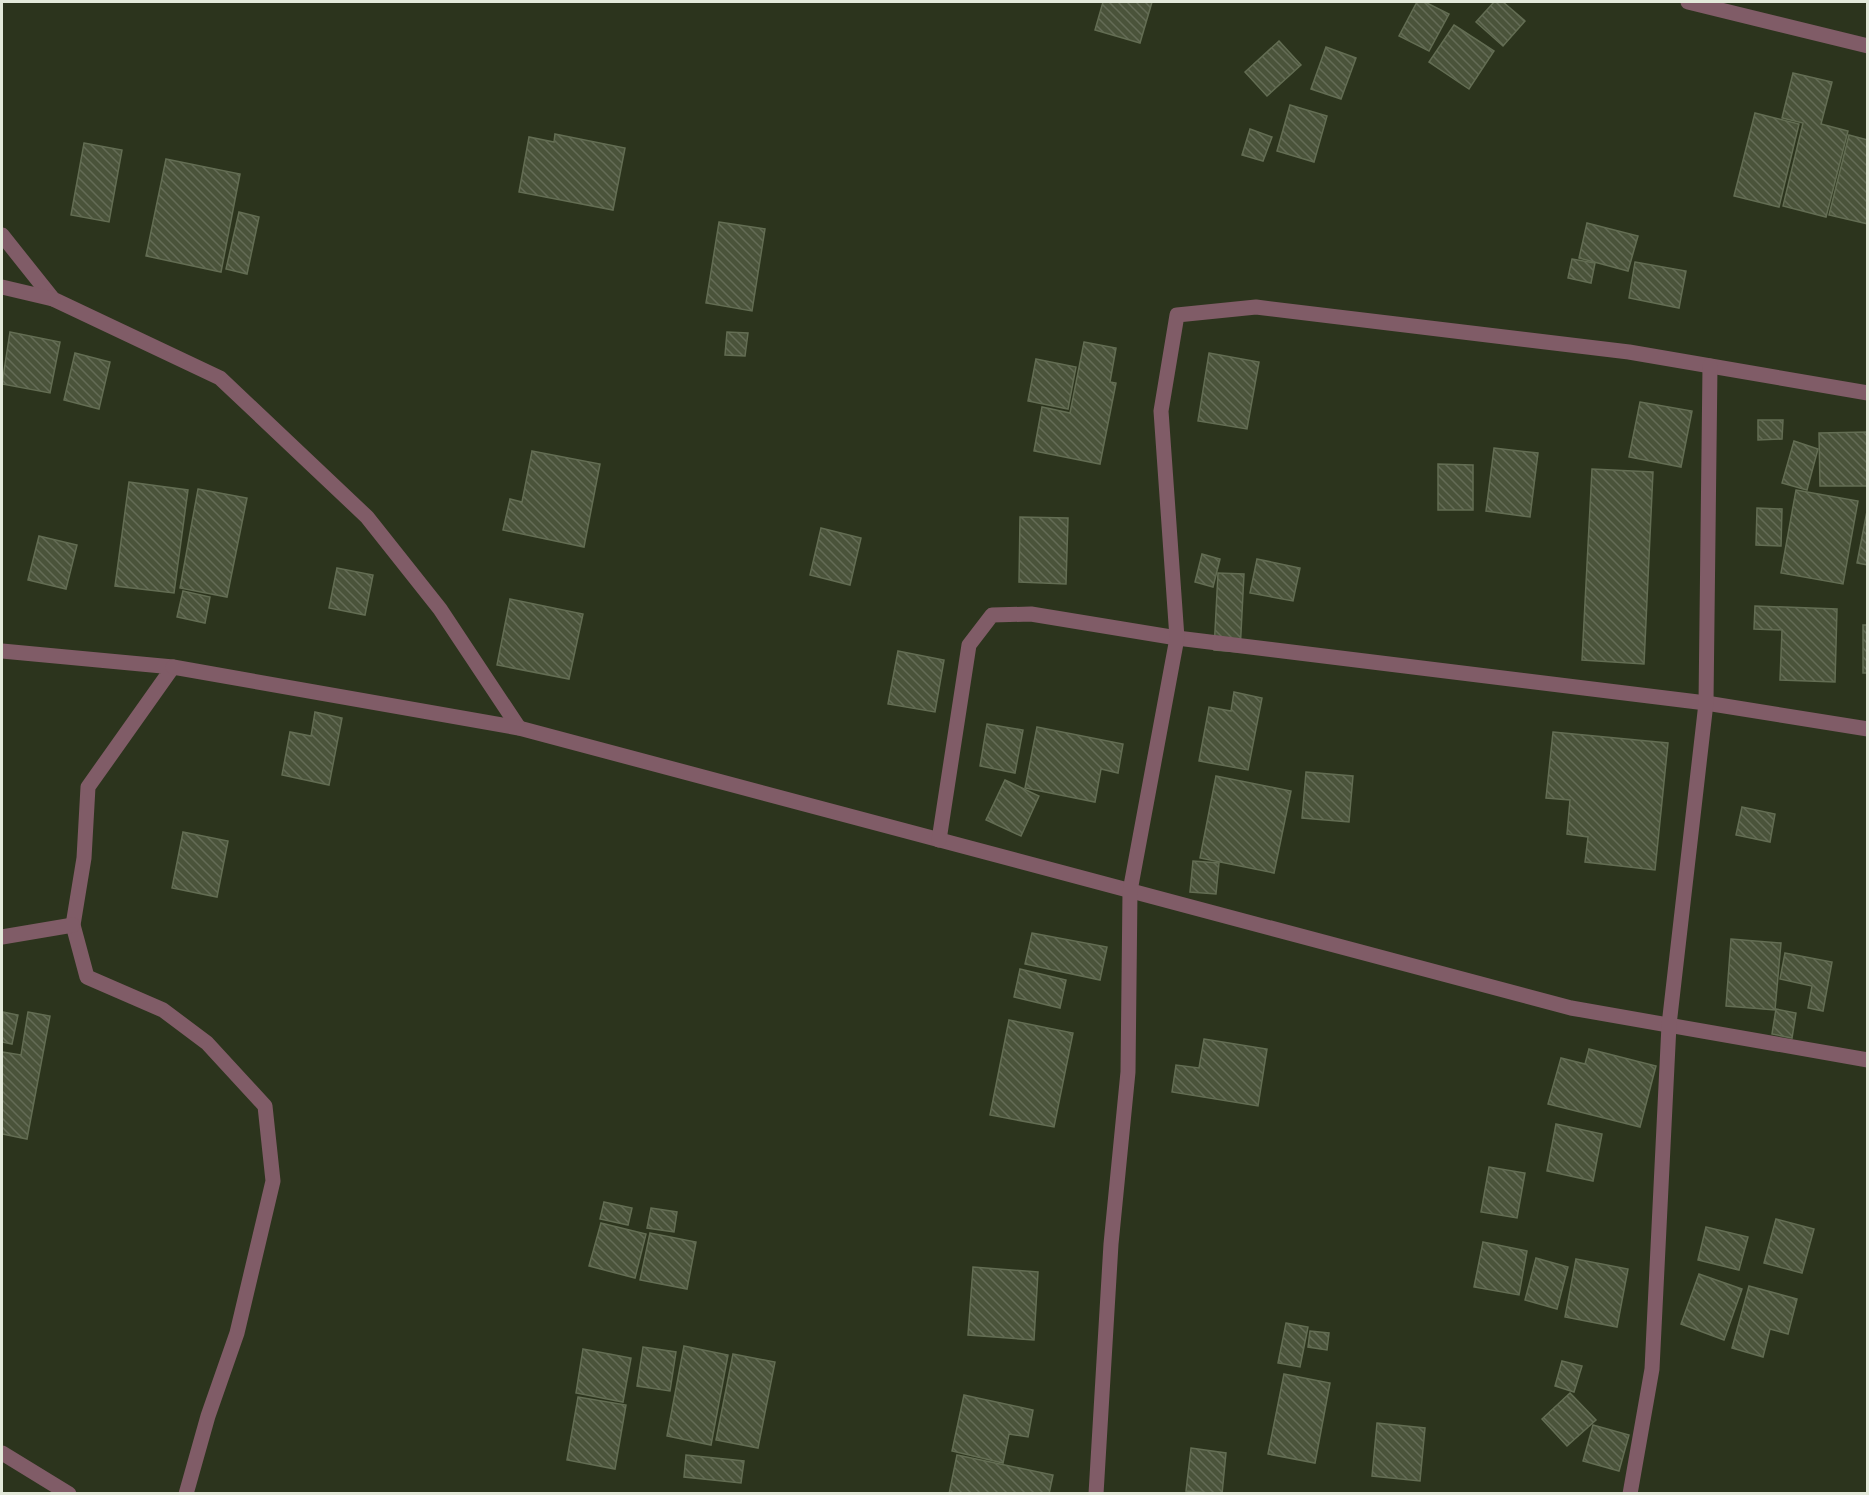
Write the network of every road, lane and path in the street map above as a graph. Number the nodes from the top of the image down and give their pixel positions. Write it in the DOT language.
graph roads {
  1 [pos="1688,2"];
  2 [pos="1868,46"];
  3 [pos="2,235"];
  4 [pos="2,287"];
  5 [pos="53,300"];
  6 [pos="1710,366"];
  7 [pos="1868,393"];
  8 [pos="1177,638"];
  9 [pos="2,651"];
  10 [pos="173,667"];
  11 [pos="1706,703"];
  12 [pos="519,728"];
  13 [pos="1868,729"];
  14 [pos="939,840"];
  15 [pos="1131,891"];
  16 [pos="73,925"];
  17 [pos="2,937"];
  18 [pos="1669,1025"];
  19 [pos="1868,1060"];
  20 [pos="2,1453"];
  21 [pos="69,1494"];
  22 [pos="186,1494"];
  23 [pos="1096,1494"];
  24 [pos="1630,1494"];
  1 -- 2 [label="street"];
  3 -- 5 [label="street"];
  4 -- 5 [label="street"];
  5 -- 12 [label="street"];
  6 -- 7 [label="street"];
  6 -- 8 [label="street"];
  6 -- 11 [label="street"];
  8 -- 11 [label="street"];
  8 -- 14 [label="street"];
  8 -- 15 [label="street"];
  9 -- 10 [label="street"];
  10 -- 12 [label="street"];
  10 -- 16 [label="street"];
  11 -- 13 [label="street"];
  11 -- 18 [label="street"];
  12 -- 14 [label="street"];
  14 -- 15 [label="street"];
  15 -- 18 [label="street"];
  15 -- 23 [label="street"];
  16 -- 17 [label="street"];
  16 -- 22 [label="street"];
  18 -- 19 [label="street"];
  18 -- 24 [label="street"];
  20 -- 21 [label="street"];
}
